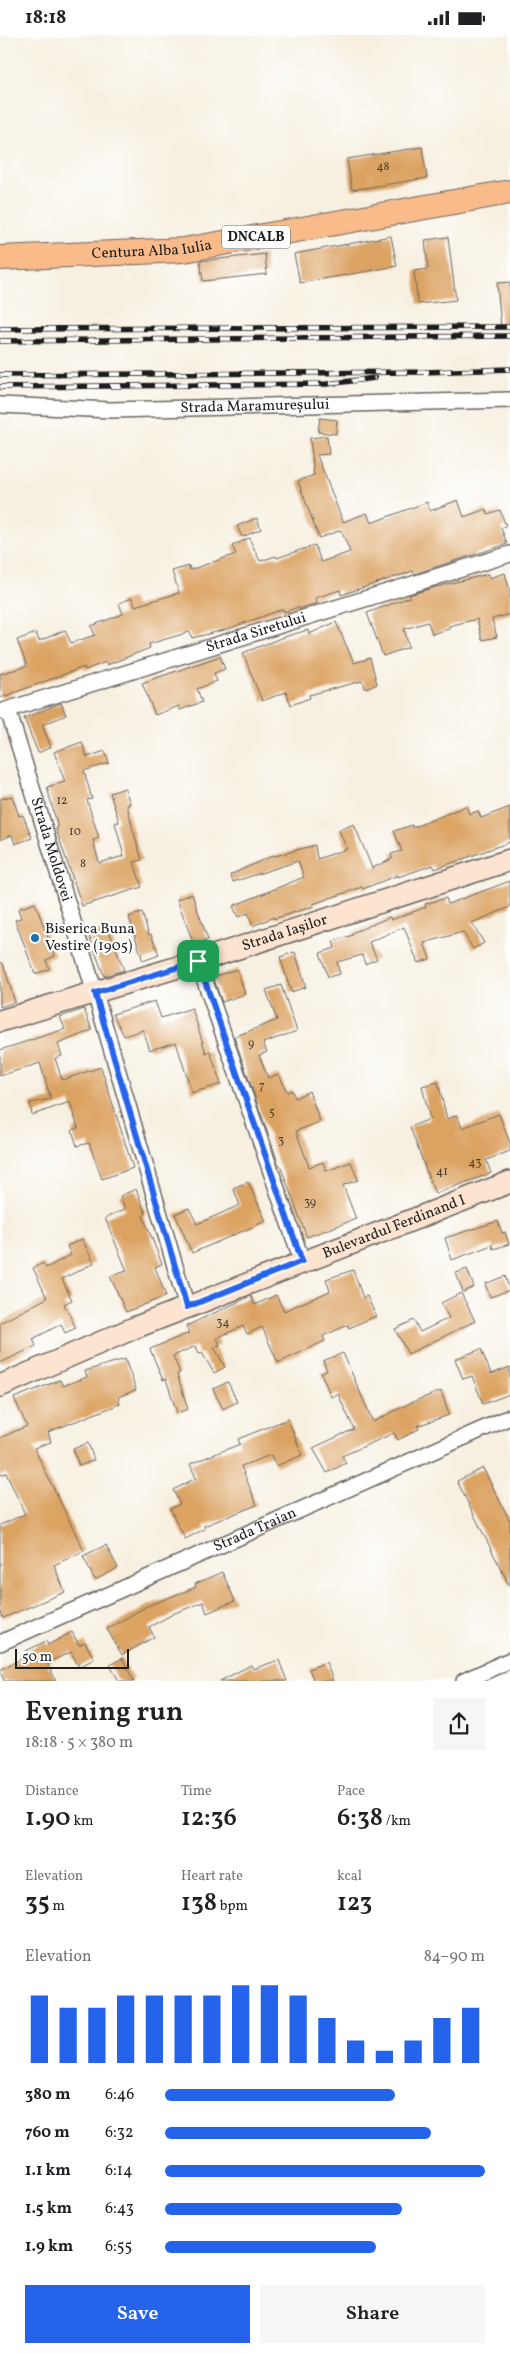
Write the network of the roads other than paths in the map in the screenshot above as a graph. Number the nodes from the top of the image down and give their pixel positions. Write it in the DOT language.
graph roads {
  1 [pos="510,192"];
  2 [pos="0,258"];
  3 [pos="510,401"];
  4 [pos="0,405"];
  5 [pos="510,554"];
  6 [pos="4,711"];
  7 [pos="510,860"];
  8 [pos="198,961"];
  9 [pos="95,993"];
  10 [pos="0,1021"];
  11 [pos="510,1182"];
  12 [pos="302,1261"];
  13 [pos="187,1307"];
  14 [pos="0,1385"];
  15 [pos="510,1417"];
  16 [pos="0,1643"];
  17 [pos="510,1660"];
  18 [pos="464,1681"];
  1 -- 2 [label="main road, Centura Alba Iulia / DNCALB"];
  3 -- 4 [label="street, Strada Maramureșului"];
  5 -- 6 [label="street, Strada Siretului"];
  6 -- 9 [label="street, Strada Moldovei"];
  7 -- 8 [label="main road, Strada Iașilor"];
  8 -- 9 [label="main road, Strada Iașilor"];
  8 -- 12 [label="street"];
  9 -- 10 [label="main road, Strada Iașilor"];
  9 -- 13 [label="street, Strada Moldovei"];
  11 -- 12 [label="main road, Bulevardul Ferdinand I"];
  12 -- 13 [label="main road, Bulevardul Ferdinand I"];
  13 -- 14 [label="main road, Bulevardul Ferdinand I"];
  15 -- 16 [label="street, Strada Traian"];
  17 -- 18 [label="street"];
}
